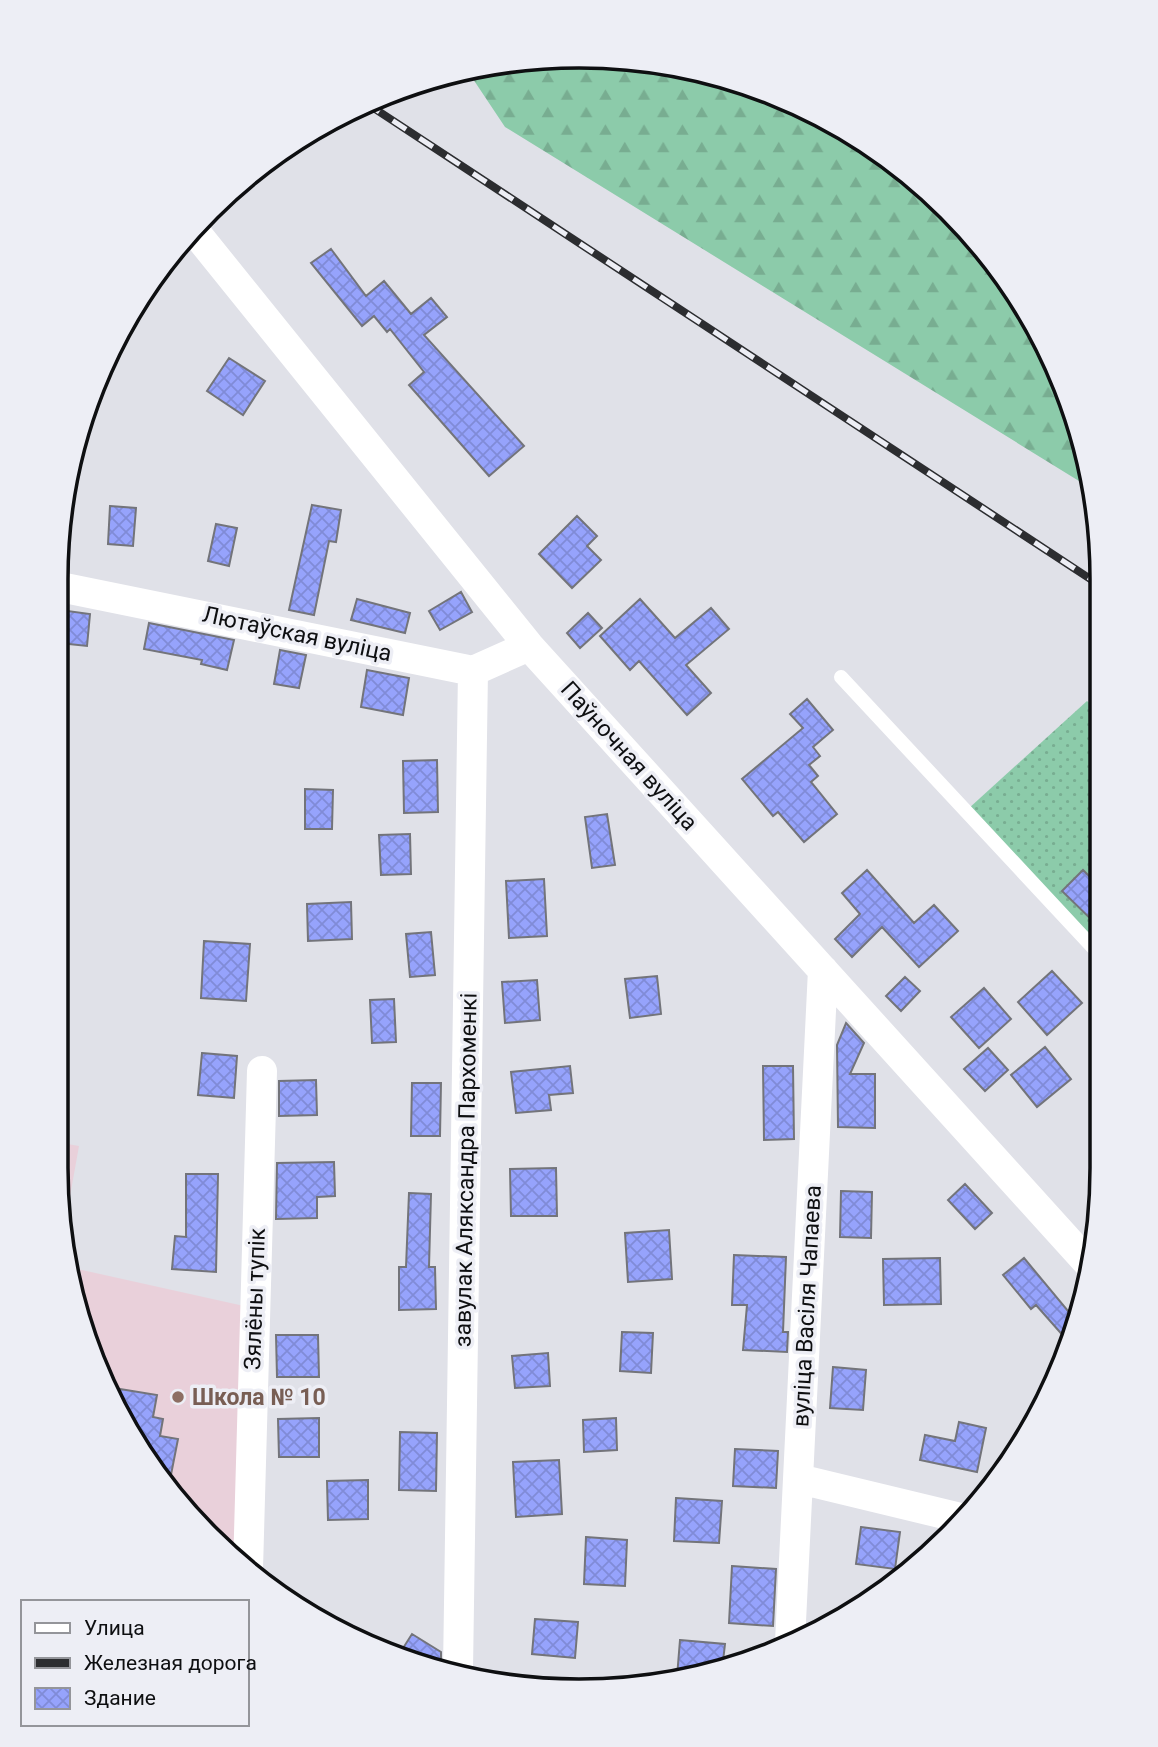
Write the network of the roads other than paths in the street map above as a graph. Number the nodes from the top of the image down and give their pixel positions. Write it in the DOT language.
graph roads {
  1 [pos="200,237"];
  2 [pos="68,588"];
  3 [pos="529,646"];
  4 [pos="473,671"];
  5 [pos="841,677"];
  6 [pos="1090,944"];
  7 [pos="823,970"];
  8 [pos="262,1072"];
  9 [pos="1082,1256"];
  10 [pos="799,1479"];
  11 [pos="952,1516"];
  12 [pos="248,1557"];
  13 [pos="791,1633"];
  14 [pos="458,1664"];
  1 -- 3 [label="street, Паўночная вуліца"];
  2 -- 4 [label="street, Лютаўская вуліца"];
  3 -- 4 [label="street"];
  3 -- 7 [label="street, Паўночная вуліца"];
  4 -- 14 [label="street, завулак Аляксандра Пархоменкі"];
  5 -- 6 [label="lane"];
  7 -- 9 [label="street, Паўночная вуліца"];
  7 -- 10 [label="street, вуліца Васіля Чапаева"];
  8 -- 12 [label="street, Зялёны тупік"];
  10 -- 11 [label="street"];
  10 -- 13 [label="street, вуліца Васіля Чапаева"];
}
